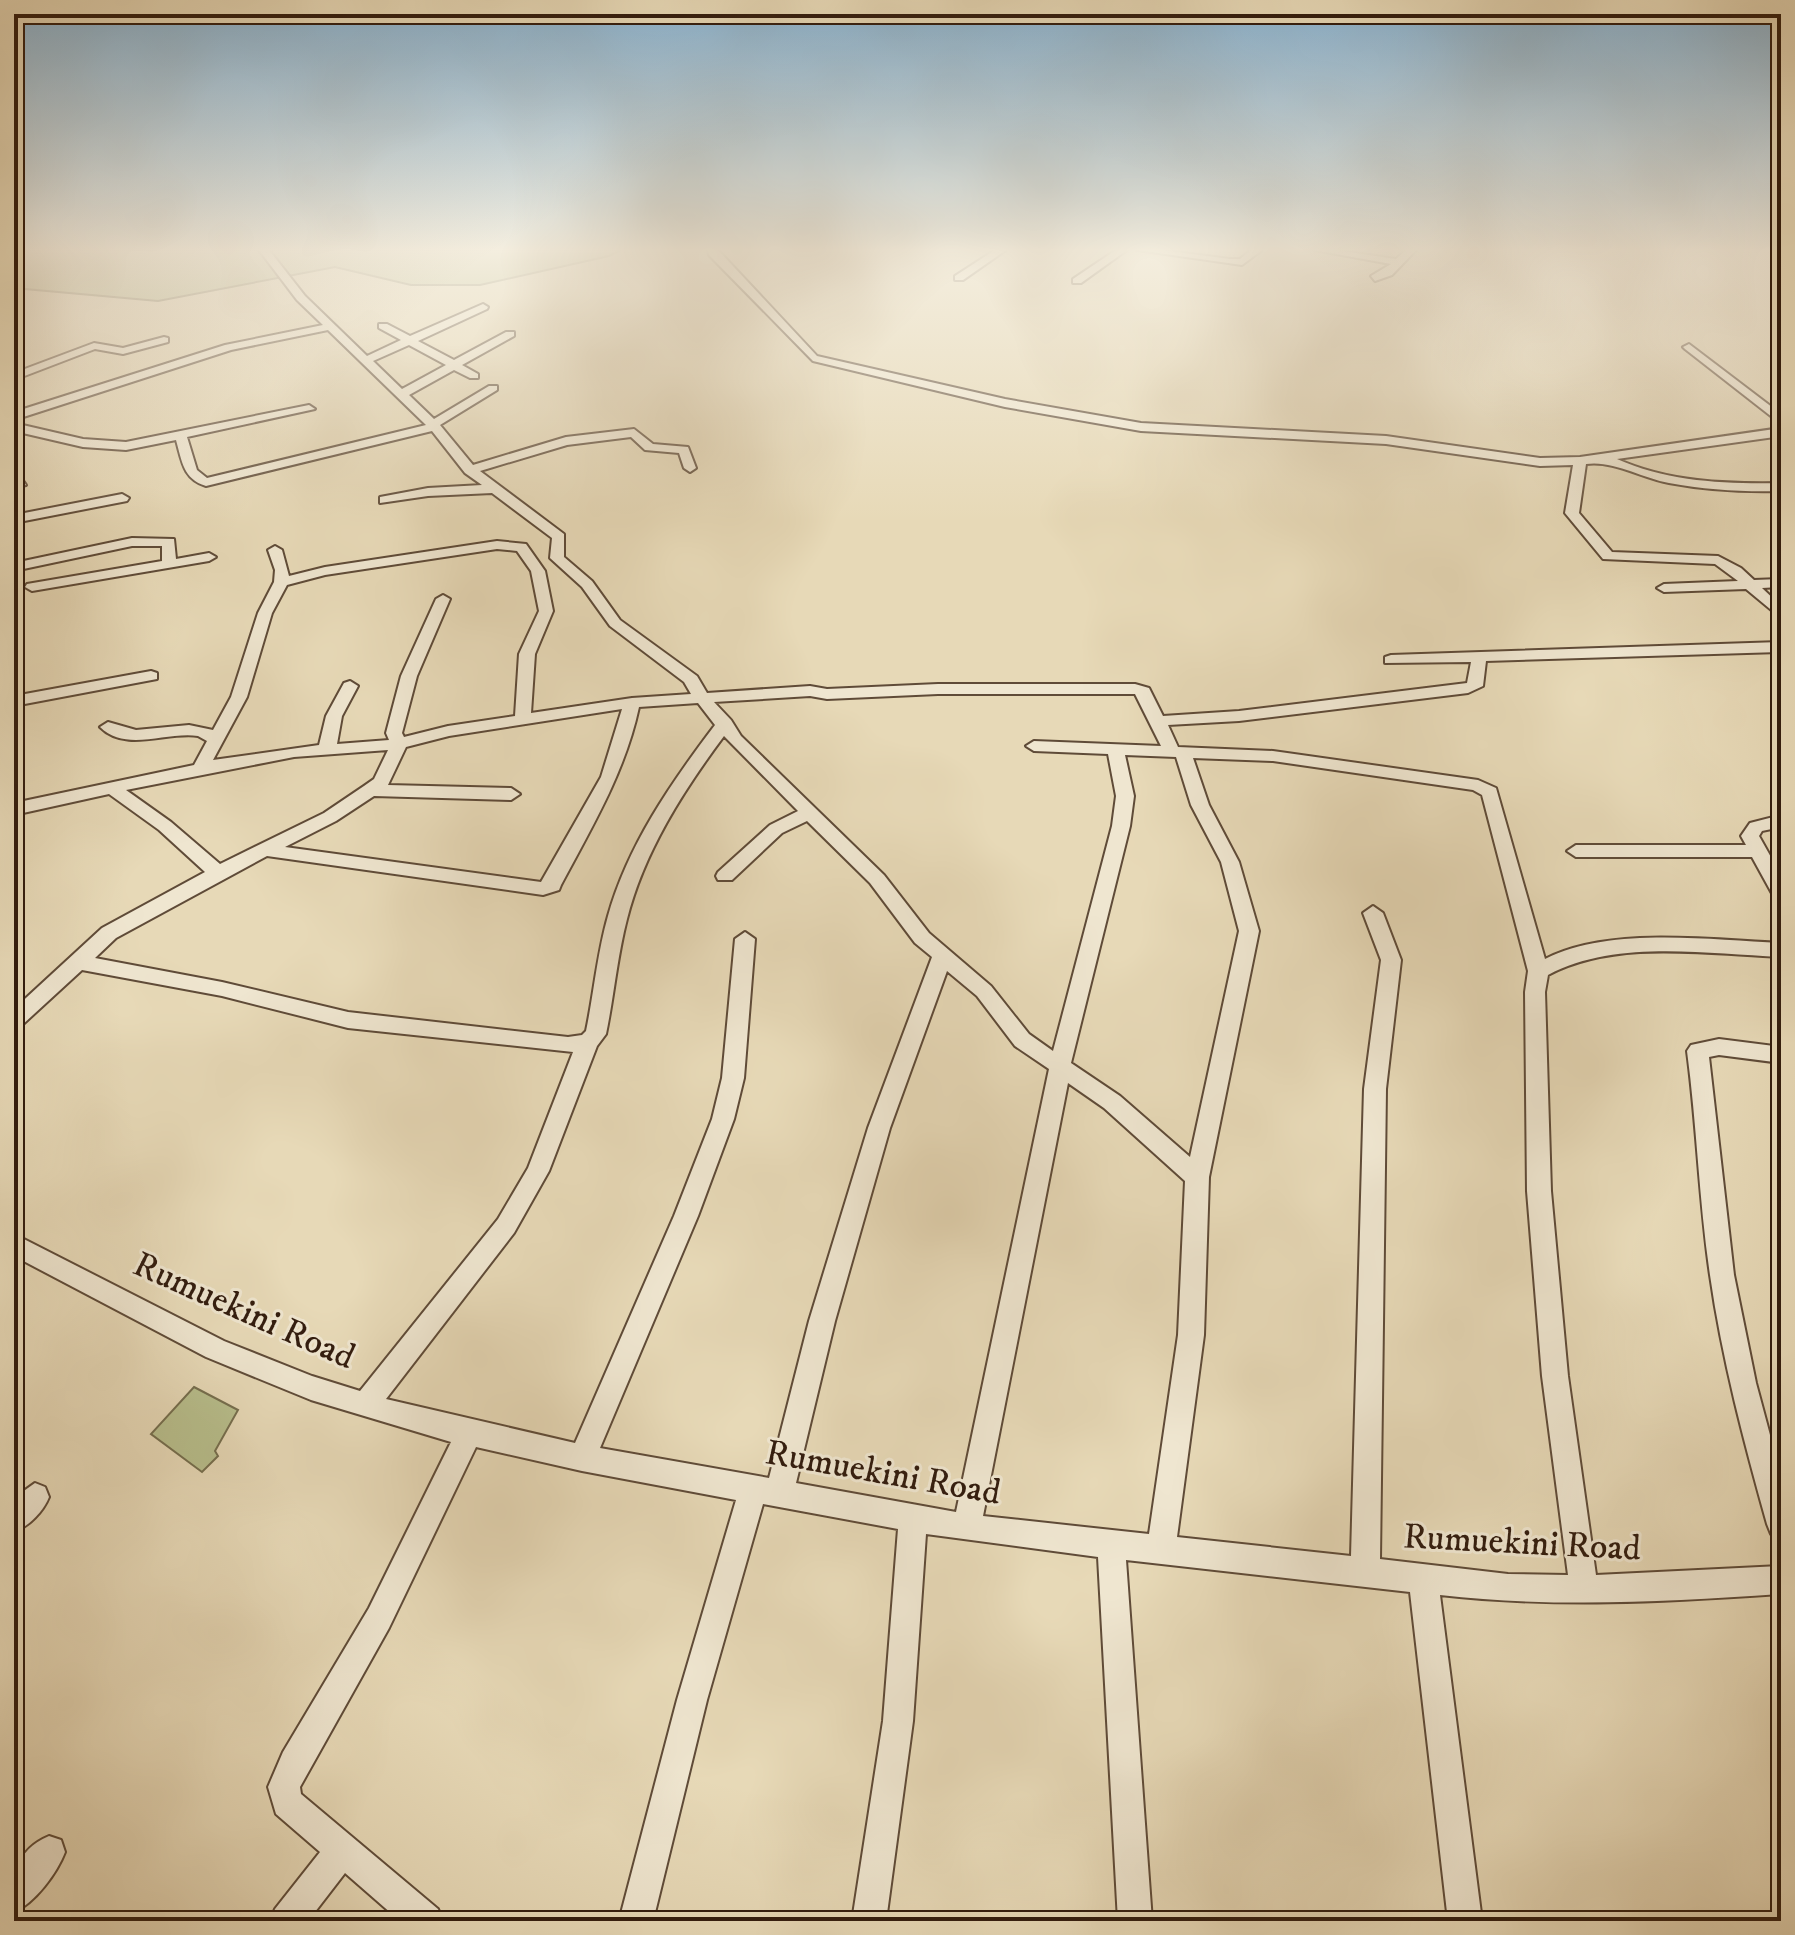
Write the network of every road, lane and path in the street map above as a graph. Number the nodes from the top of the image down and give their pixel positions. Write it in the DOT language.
graph roads {
  1 [pos="163,340"];
  2 [pos="262,340"];
  3 [pos="344,340"];
  4 [pos="498,340"];
  5 [pos="794,340"];
  6 [pos="409,341"];
  7 [pos="1689,347"];
  8 [pos="367,360"];
  9 [pos="452,364"];
  10 [pos="474,376"];
  11 [pos="14,377"];
  12 [pos="493,388"];
  13 [pos="402,394"];
  14 [pos="309,409"];
  15 [pos="14,416"];
  16 [pos="1781,420"];
  17 [pos="433,426"];
  18 [pos="14,427"];
  19 [pos="1781,432"];
  20 [pos="181,437"];
  21 [pos="1603,458"];
  22 [pos="1580,461"];
  23 [pos="690,468"];
  24 [pos="470,470"];
  25 [pos="1781,487"];
  26 [pos="491,489"];
  27 [pos="122,498"];
  28 [pos="385,500"];
  29 [pos="14,519"];
  30 [pos="275,550"];
  31 [pos="209,557"];
  32 [pos="169,564"];
  33 [pos="14,567"];
  34 [pos="281,582"];
  35 [pos="1781,583"];
  36 [pos="1751,584"];
  37 [pos="32,587"];
  38 [pos="1664,588"];
  39 [pos="443,599"];
  40 [pos="1781,614"];
  41 [pos="1781,647"];
  42 [pos="1479,657"];
  43 [pos="1391,660"];
  44 [pos="151,676"];
  45 [pos="350,686"];
  46 [pos="702,697"];
  47 [pos="14,701"];
  48 [pos="632,703"];
  49 [pos="523,718"];
  50 [pos="1158,721"];
  51 [pos="725,723"];
  52 [pos="108,727"];
  53 [pos="215,738"];
  54 [pos="399,744"];
  55 [pos="1034,746"];
  56 [pos="1115,748"];
  57 [pos="327,749"];
  58 [pos="1177,751"];
  59 [pos="200,769"];
  60 [pos="112,788"];
  61 [pos="370,790"];
  62 [pos="511,794"];
  63 [pos="14,809"];
  64 [pos="809,813"];
  65 [pos="1781,821"];
  66 [pos="266,850"];
  67 [pos="1576,851"];
  68 [pos="1758,851"];
  69 [pos="218,873"];
  70 [pos="725,876"];
  71 [pos="1781,892"];
  72 [pos="1373,913"];
  73 [pos="745,939"];
  74 [pos="1781,950"];
  75 [pos="942,957"];
  76 [pos="79,962"];
  77 [pos="1538,971"];
  78 [pos="19,1011"];
  79 [pos="588,1042"];
  80 [pos="1781,1055"];
  81 [pos="1060,1066"];
  82 [pos="1197,1177"];
  83 [pos="14,1244"];
  84 [pos="365,1405"];
  85 [pos="469,1433"];
  86 [pos="582,1458"];
  87 [pos="766,1492"];
  88 [pos="35,1497"];
  89 [pos="14,1518"];
  90 [pos="912,1519"];
  91 [pos="1781,1524"];
  92 [pos="967,1528"];
  93 [pos="1111,1544"];
  94 [pos="1161,1550"];
  95 [pos="1365,1571"];
  96 [pos="1423,1578"];
  97 [pos="1778,1584"];
  98 [pos="1584,1589"];
  99 [pos="342,1850"];
  100 [pos="49,1852"];
  101 [pos="14,1895"];
  102 [pos="287,1921"];
  103 [pos="426,1921"];
  104 [pos="636,1921"];
  105 [pos="869,1921"];
  106 [pos="1135,1921"];
  107 [pos="1465,1921"];
  1 -- 11 [label="street"];
  2 -- 15 [label="street"];
  3 -- 8 [label="street"];
  4 -- 9 [label="street"];
  5 -- 22 [label="street"];
  6 -- 8 [label="street"];
  6 -- 9 [label="street"];
  7 -- 16 [label="street"];
  8 -- 13 [label="street"];
  9 -- 10 [label="street"];
  9 -- 13 [label="street"];
  12 -- 17 [label="street"];
  13 -- 17 [label="street"];
  14 -- 20 [label="street"];
  17 -- 20 [label="street"];
  17 -- 24 [label="street"];
  18 -- 20 [label="street"];
  19 -- 21 [label="street"];
  21 -- 22 [label="street"];
  21 -- 25 [label="street"];
  22 -- 36 [label="street"];
  23 -- 24 [label="street"];
  24 -- 26 [label="street"];
  26 -- 28 [label="street"];
  26 -- 46 [label="street"];
  27 -- 29 [label="street"];
  30 -- 34 [label="street"];
  31 -- 32 [label="street"];
  32 -- 33 [label="street"];
  32 -- 37 [label="street"];
  34 -- 49 [label="street"];
  34 -- 53 [label="street"];
  35 -- 36 [label="street"];
  36 -- 38 [label="street"];
  36 -- 40 [label="street"];
  39 -- 54 [label="street"];
  41 -- 42 [label="street"];
  42 -- 43 [label="street"];
  42 -- 50 [label="street"];
  44 -- 47 [label="street"];
  45 -- 57 [label="street"];
  46 -- 48 [label="street"];
  46 -- 50 [label="street"];
  46 -- 51 [label="street"];
  48 -- 49 [label="street"];
  48 -- 66 [label="street"];
  49 -- 54 [label="street"];
  50 -- 58 [label="street"];
  51 -- 64 [label="street"];
  51 -- 79 [label="street"];
  52 -- 53 [label="street"];
  53 -- 59 [label="street"];
  54 -- 57 [label="street"];
  54 -- 61 [label="street"];
  55 -- 56 [label="street"];
  56 -- 58 [label="street"];
  56 -- 81 [label="street"];
  57 -- 59 [label="street"];
  58 -- 77 [label="street"];
  58 -- 82 [label="street"];
  59 -- 60 [label="street"];
  60 -- 63 [label="street"];
  60 -- 69 [label="street"];
  61 -- 62 [label="street"];
  61 -- 66 [label="street"];
  64 -- 70 [label="street"];
  64 -- 75 [label="street"];
  65 -- 68 [label="street"];
  66 -- 69 [label="street"];
  67 -- 68 [label="street"];
  68 -- 71 [label="street"];
  69 -- 76 [label="street"];
  72 -- 95 [label="street"];
  73 -- 86 [label="street"];
  74 -- 77 [label="street"];
  75 -- 81 [label="street"];
  75 -- 87 [label="street"];
  76 -- 78 [label="street"];
  76 -- 79 [label="street"];
  77 -- 98 [label="street"];
  79 -- 84 [label="street"];
  80 -- 91 [label="street"];
  81 -- 82 [label="street"];
  81 -- 92 [label="street"];
  82 -- 94 [label="street"];
  83 -- 84 [label="street, Rumuekini Road"];
  84 -- 85 [label="street, Rumuekini Road"];
  85 -- 86 [label="street, Rumuekini Road"];
  85 -- 99 [label="street"];
  86 -- 87 [label="street, Rumuekini Road"];
  87 -- 90 [label="street, Rumuekini Road"];
  87 -- 104 [label="street"];
  88 -- 89 [label="street"];
  90 -- 92 [label="street, Rumuekini Road"];
  90 -- 105 [label="street"];
  92 -- 93 [label="street, Rumuekini Road"];
  93 -- 94 [label="street, Rumuekini Road"];
  93 -- 106 [label="street"];
  94 -- 95 [label="street, Rumuekini Road"];
  95 -- 96 [label="street, Rumuekini Road"];
  96 -- 98 [label="street, Rumuekini Road"];
  96 -- 107 [label="street"];
  97 -- 98 [label="street, Rumuekini Road"];
  99 -- 102 [label="street"];
  99 -- 103 [label="street"];
  100 -- 101 [label="street"];
}
